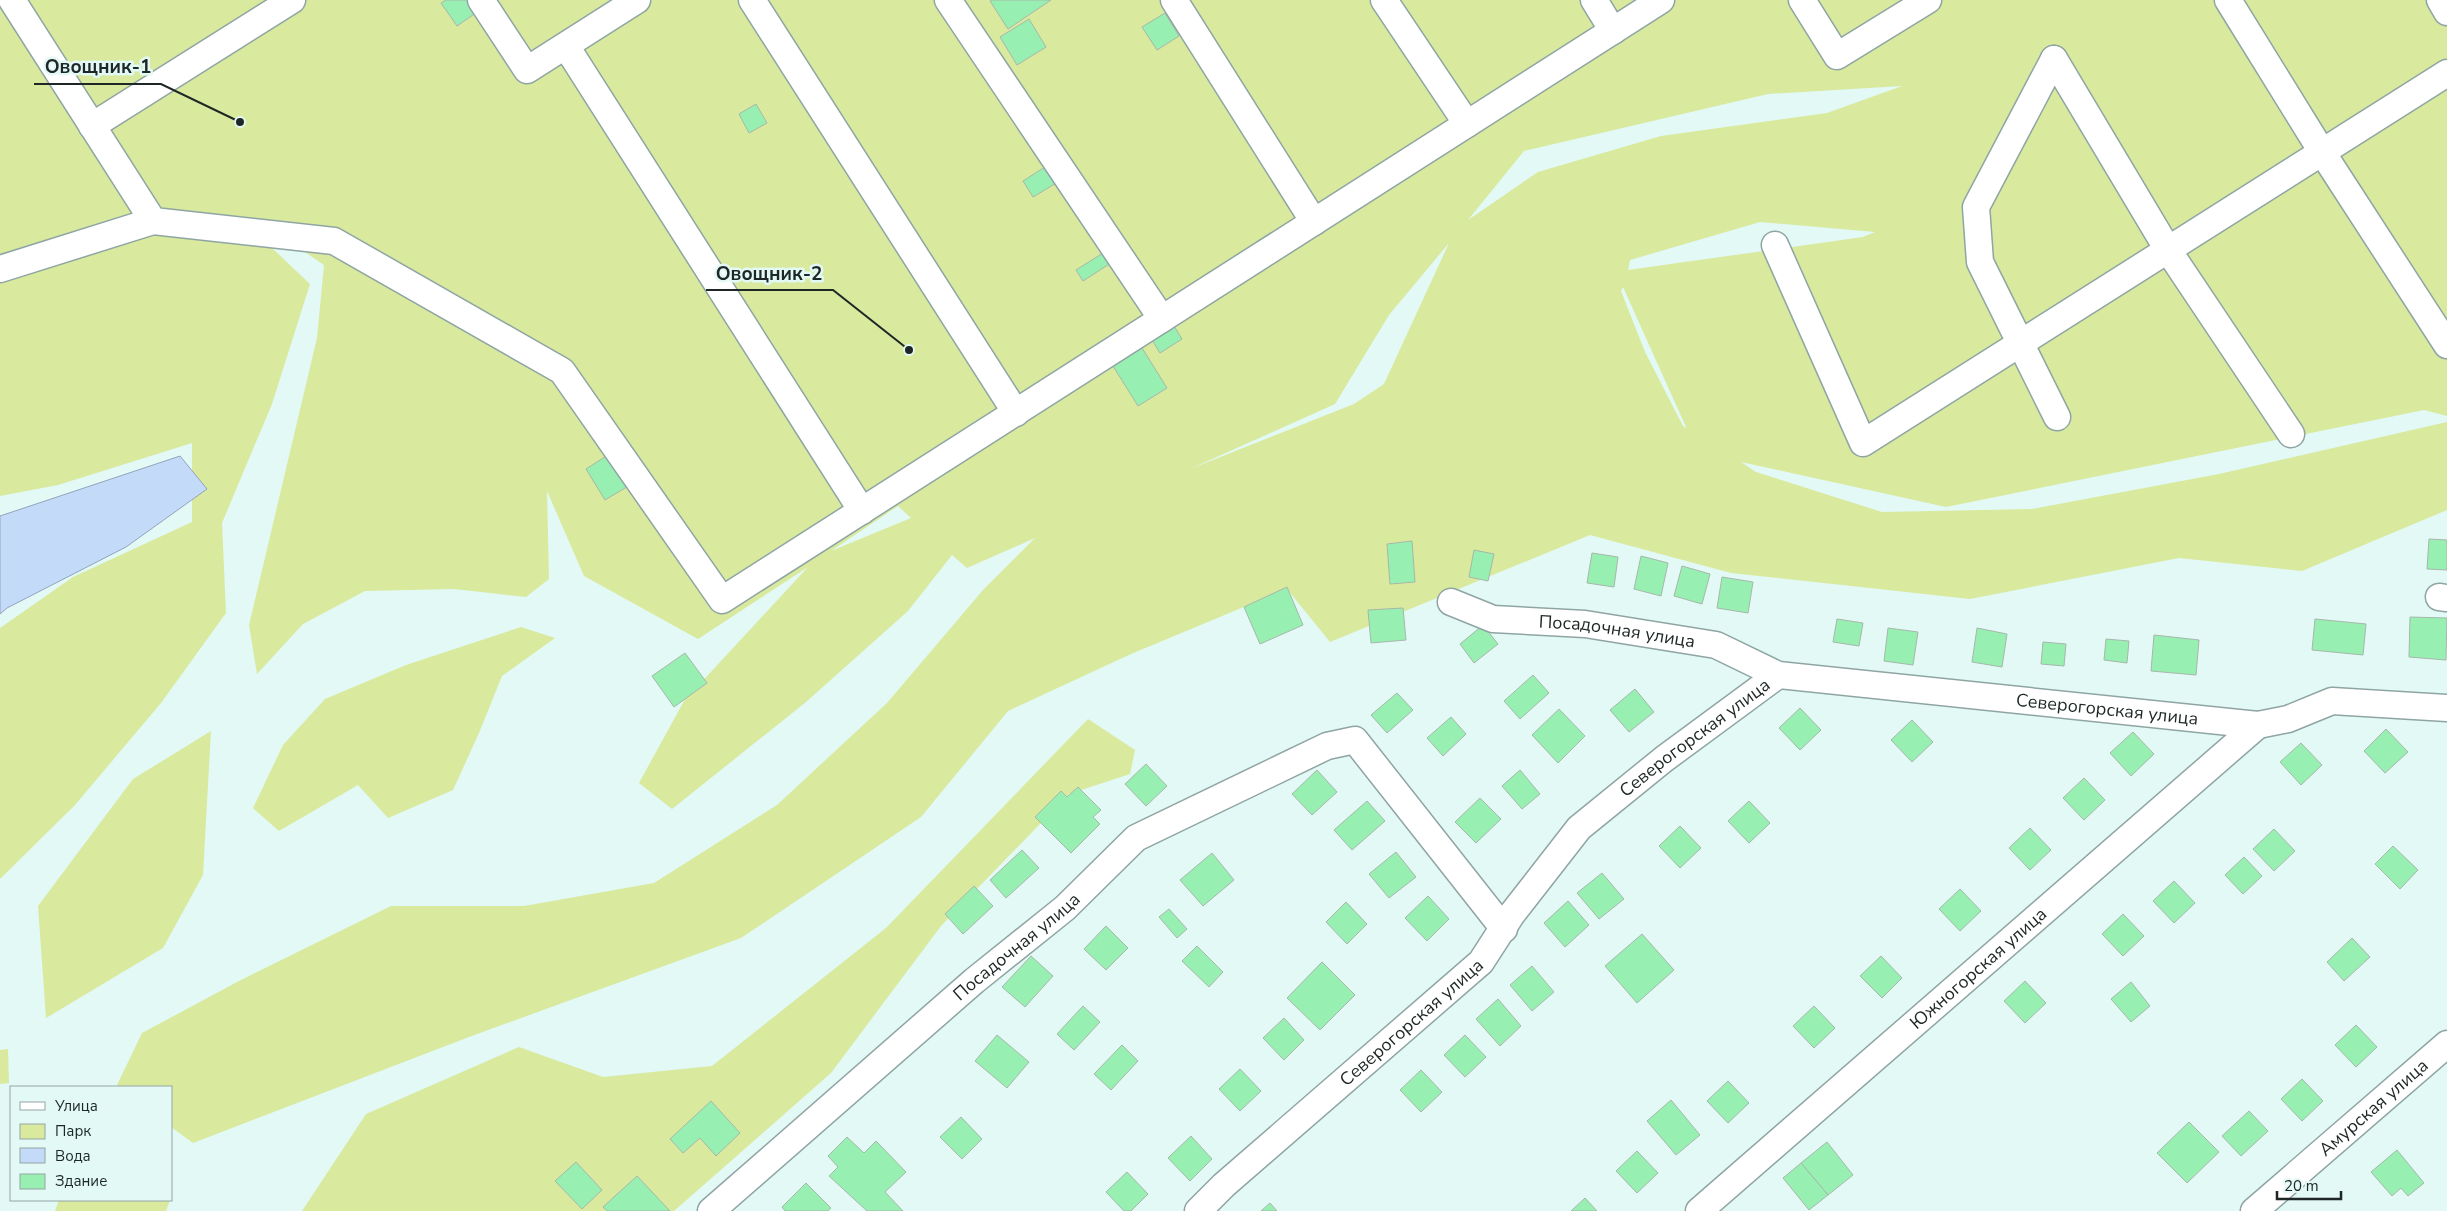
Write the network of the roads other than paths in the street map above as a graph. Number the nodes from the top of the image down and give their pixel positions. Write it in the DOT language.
graph roads {
  1 [pos="12,0"];
  2 [pos="292,0"];
  3 [pos="481,0"];
  4 [pos="637,0"];
  5 [pos="752,0"];
  6 [pos="948,0"];
  7 [pos="1174,0"];
  8 [pos="1384,0"];
  9 [pos="1594,0"];
  10 [pos="1661,0"];
  11 [pos="1802,0"];
  12 [pos="1928,0"];
  13 [pos="2228,0"];
  14 [pos="2440,0"];
  15 [pos="2447,12"];
  16 [pos="1613,31"];
  17 [pos="566,46"];
  18 [pos="2447,73"];
  19 [pos="1467,124"];
  20 [pos="92,126"];
  21 [pos="2322,152"];
  22 [pos="153,221"];
  23 [pos="1314,222"];
  24 [pos="1774,245"];
  25 [pos="2168,250"];
  26 [pos="0,269"];
  27 [pos="1162,319"];
  28 [pos="2021,343"];
  29 [pos="2447,345"];
  30 [pos="1016,413"];
  31 [pos="2057,418"];
  32 [pos="2290,434"];
  33 [pos="862,511"];
  34 [pos="1451,602"];
  35 [pos="1778,675"];
  36 [pos="2447,708"];
  37 [pos="2258,725"];
  38 [pos="1504,929"];
  39 [pos="2447,1044"];
  40 [pos="711,1211"];
  41 [pos="1198,1211"];
  42 [pos="1699,1211"];
  43 [pos="2254,1211"];
  1 -- 20 [label="street"];
  2 -- 20 [label="street"];
  3 -- 17 [label="street"];
  4 -- 17 [label="street"];
  5 -- 30 [label="street"];
  6 -- 27 [label="street"];
  7 -- 23 [label="street"];
  8 -- 19 [label="street"];
  9 -- 16 [label="street"];
  10 -- 16 [label="street"];
  11 -- 12 [label="street"];
  13 -- 21 [label="street"];
  14 -- 15 [label="street"];
  16 -- 19 [label="street"];
  17 -- 33 [label="street"];
  18 -- 21 [label="street"];
  19 -- 23 [label="street"];
  20 -- 22 [label="street"];
  21 -- 25 [label="street"];
  21 -- 29 [label="street"];
  22 -- 26 [label="street"];
  22 -- 33 [label="street"];
  23 -- 27 [label="street"];
  24 -- 28 [label="street"];
  25 -- 28 [label="street"];
  25 -- 28 [label="street"];
  25 -- 32 [label="street"];
  27 -- 30 [label="street"];
  28 -- 31 [label="street"];
  30 -- 33 [label="street"];
  34 -- 35 [label="street, Посадочная улица"];
  35 -- 37 [label="street, Северогорская улица"];
  35 -- 38 [label="street, Северогорская улица"];
  36 -- 37 [label="street, Северогорская улица"];
  37 -- 42 [label="street, Южногорская улица"];
  38 -- 40 [label="street, Посадочная улица"];
  38 -- 41 [label="street, Северогорская улица"];
  39 -- 43 [label="street, Амурская улица"];
}
